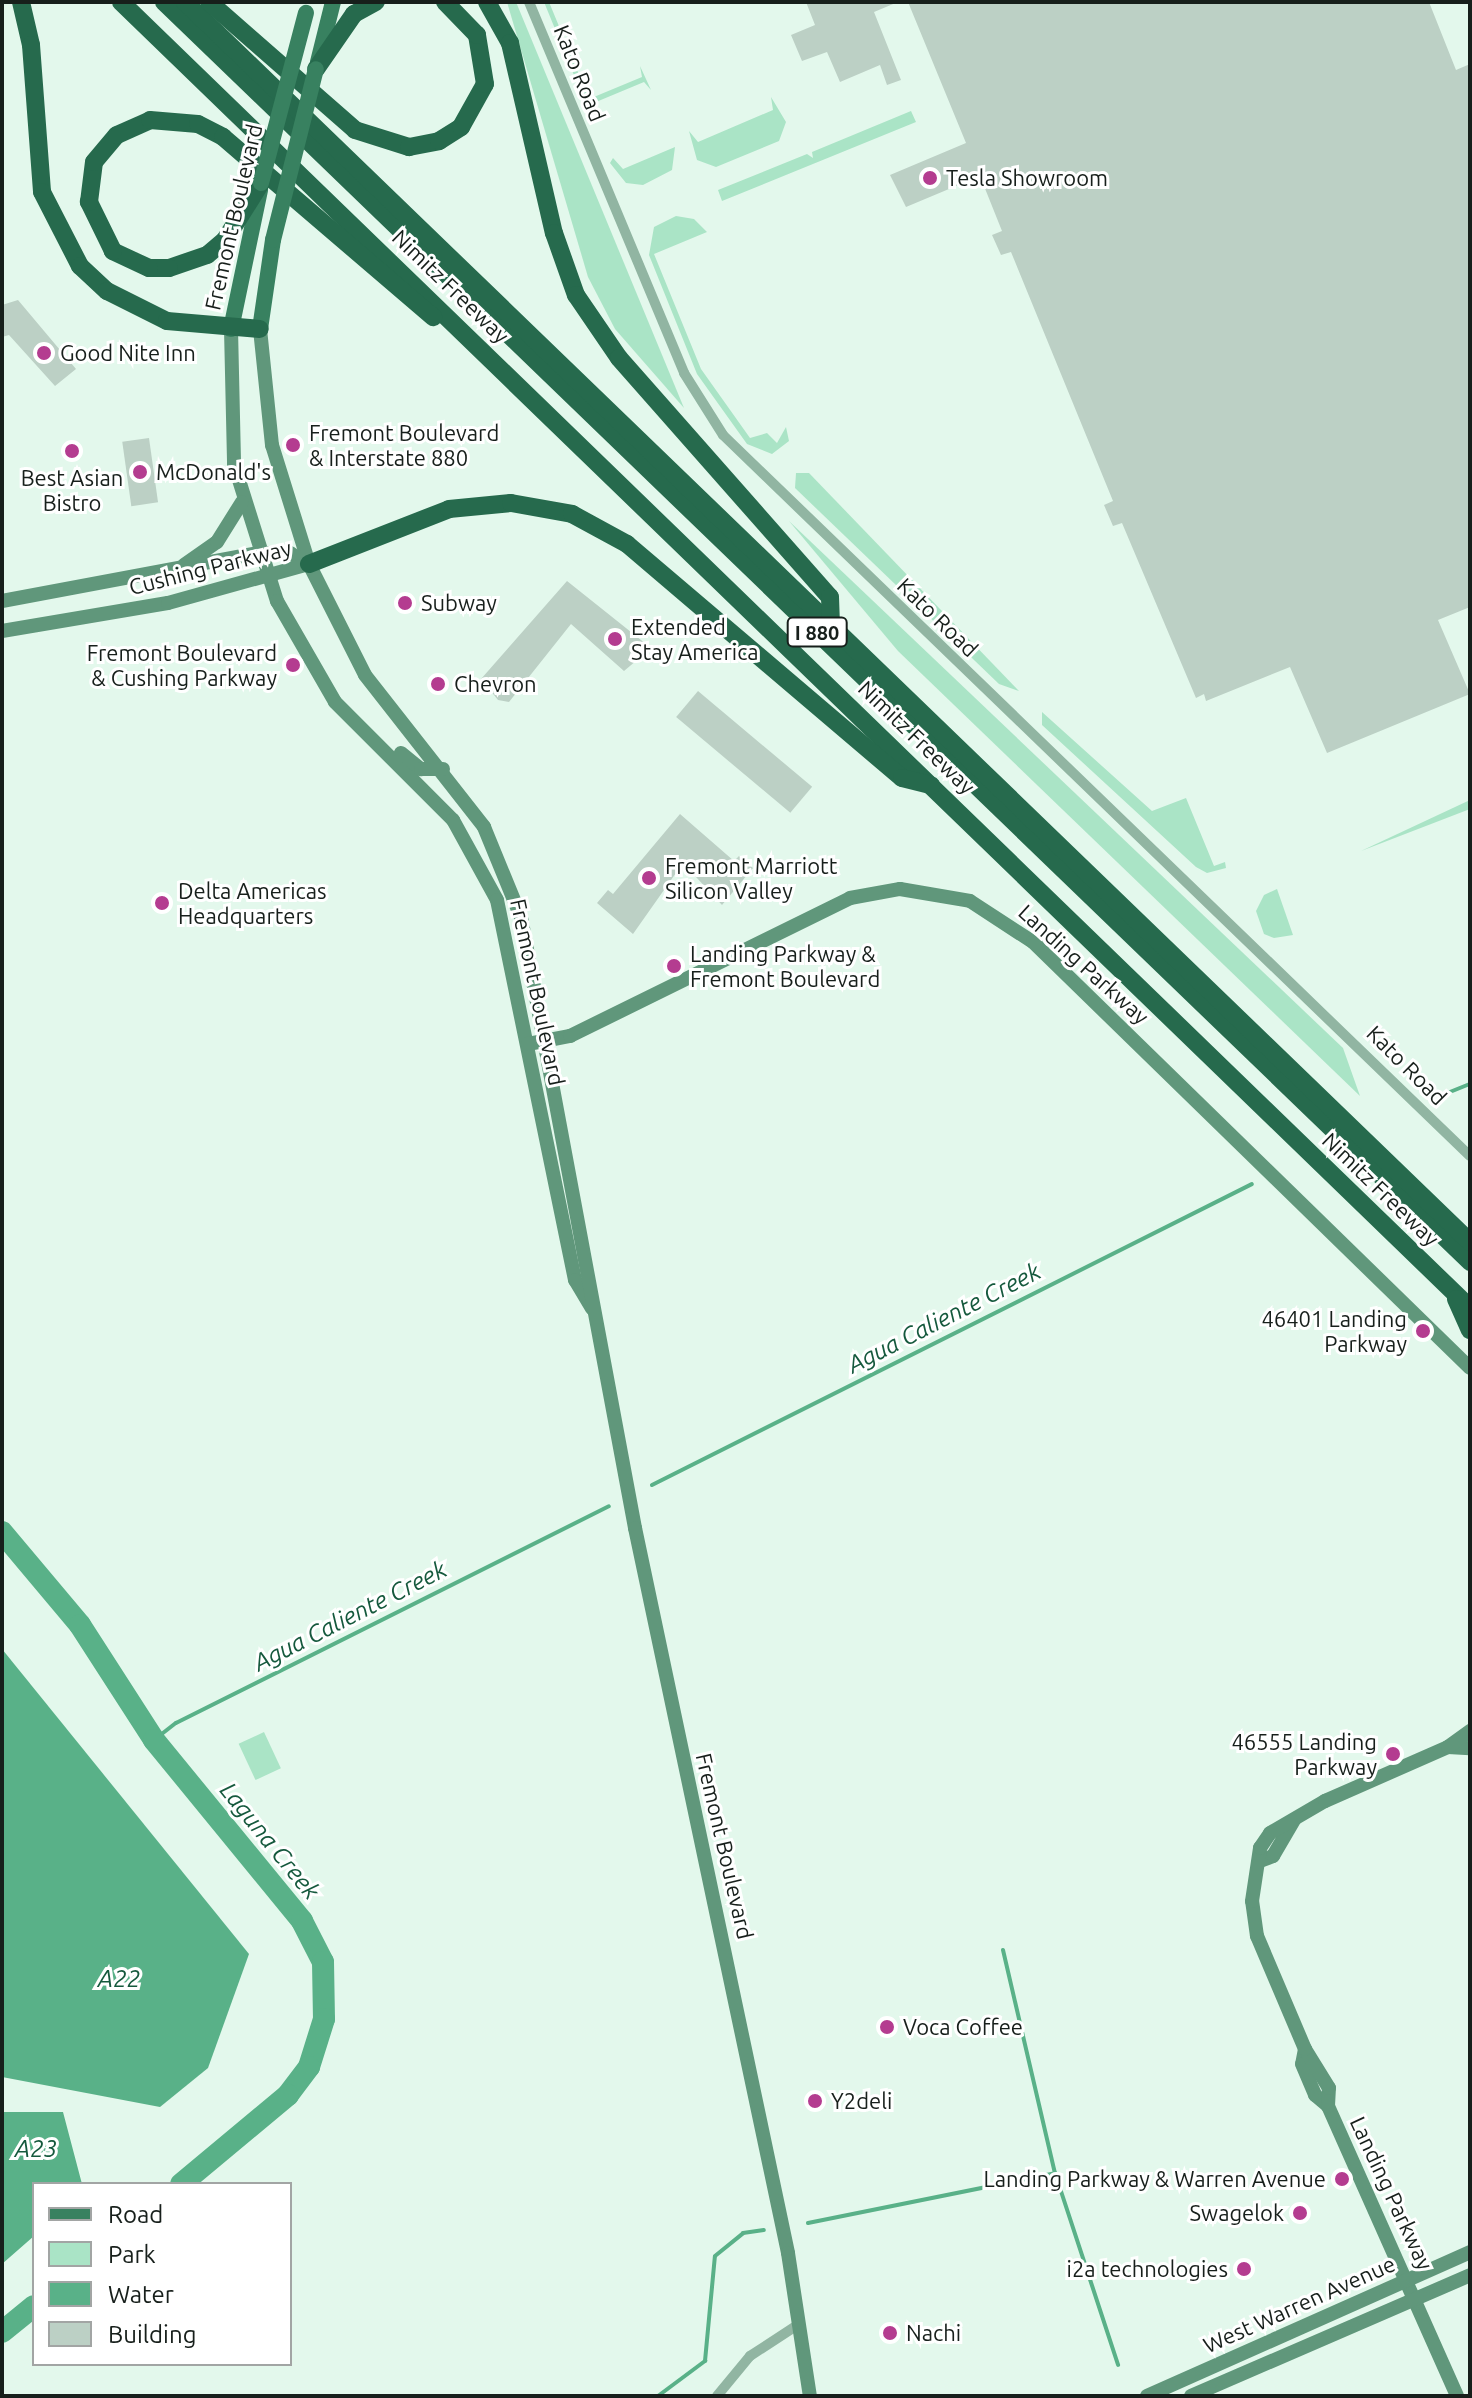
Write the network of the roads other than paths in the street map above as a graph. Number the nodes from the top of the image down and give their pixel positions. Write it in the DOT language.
graph roads {
  1 [pos="21,2"];
  2 [pos="121,2"];
  3 [pos="164,2"];
  4 [pos="185,2"];
  5 [pos="209,2"];
  6 [pos="333,2"];
  7 [pos="376,2"];
  8 [pos="445,2"];
  9 [pos="487,2"];
  10 [pos="529,2"];
  11 [pos="307,8"];
  12 [pos="332,29"];
  13 [pos="316,69"];
  14 [pos="261,183"];
  15 [pos="244,229"];
  16 [pos="231,329"];
  17 [pos="260,329"];
  18 [pos="545,409"];
  19 [pos="242,502"];
  20 [pos="258,553"];
  21 [pos="309,564"];
  22 [pos="160,574"];
  23 [pos="268,579"];
  24 [pos="2,601"];
  25 [pos="831,623"];
  26 [pos="2,631"];
  27 [pos="388,749"];
  28 [pos="443,769"];
  29 [pos="932,785"];
  30 [pos="440,804"];
  31 [pos="484,827"];
  32 [pos="545,1041"];
  33 [pos="528,1044"];
  34 [pos="1470,1156"];
  35 [pos="1470,1242"];
  36 [pos="1470,1262"];
  37 [pos="1454,1293"];
  38 [pos="592,1308"];
  39 [pos="1470,1308"];
  40 [pos="1470,1330"];
  41 [pos="1470,1368"];
  42 [pos="1470,1731"];
  43 [pos="1448,1747"];
  44 [pos="1470,1748"];
  45 [pos="1470,2252"];
  46 [pos="1470,2275"];
  47 [pos="1407,2279"];
  48 [pos="1416,2299"];
  49 [pos="799,2324"];
  50 [pos="717,2396"];
  51 [pos="810,2396"];
  52 [pos="1147,2396"];
  53 [pos="1191,2396"];
  54 [pos="1457,2396"];
  1 -- 16 [label="highway"];
  2 -- 18 [label="highway, Nimitz Freeway / I 880"];
  3 -- 36 [label="highway, I 880"];
  4 -- 25 [label="highway, Nimitz Freeway / I 880"];
  5 -- 8 [label="highway"];
  6 -- 12 [label="main road"];
  7 -- 12 [label="highway"];
  9 -- 25 [label="highway"];
  10 -- 34 [label="street, Kato Road"];
  11 -- 14 [label="main road, Fremont Boulevard, bridge"];
  12 -- 13 [label="highway"];
  13 -- 17 [label="main road, Fremont Boulevard, bridge"];
  14 -- 15 [label="highway"];
  15 -- 16 [label="main road, Fremont Boulevard"];
  15 -- 18 [label="highway"];
  16 -- 17 [label="highway"];
  16 -- 19 [label="main road, Fremont Boulevard"];
  17 -- 21 [label="main road, Fremont Boulevard"];
  18 -- 29 [label="highway, Nimitz Freeway / I 880"];
  19 -- 20 [label="main road, Fremont Boulevard"];
  19 -- 22 [label="main road"];
  20 -- 21 [label="main road, Cushing Parkway"];
  20 -- 22 [label="main road, Cushing Parkway"];
  20 -- 23 [label="main road, Fremont Boulevard"];
  21 -- 23 [label="main road, Cushing Parkway"];
  21 -- 28 [label="main road, Fremont Boulevard"];
  21 -- 29 [label="highway"];
  22 -- 24 [label="main road, Cushing Parkway"];
  23 -- 26 [label="main road, Cushing Parkway"];
  23 -- 27 [label="main road, Fremont Boulevard"];
  25 -- 35 [label="highway, Nimitz Freeway / I 880"];
  27 -- 28 [label="main road"];
  27 -- 30 [label="main road, Fremont Boulevard"];
  28 -- 31 [label="main road, Fremont Boulevard"];
  29 -- 37 [label="highway, Nimitz Freeway / I 880"];
  30 -- 31 [label="main road"];
  30 -- 33 [label="main road, Fremont Boulevard"];
  31 -- 32 [label="main road, Fremont Boulevard"];
  32 -- 33 [label="main road, Landing Parkway"];
  32 -- 38 [label="main road, Fremont Boulevard"];
  32 -- 41 [label="main road, Landing Parkway"];
  33 -- 38 [label="main road, Fremont Boulevard"];
  37 -- 39 [label="highway, Nimitz Freeway / I 880"];
  37 -- 40 [label="highway"];
  38 -- 49 [label="main road, Fremont Boulevard"];
  42 -- 43 [label="main road, Landing Parkway"];
  43 -- 44 [label="main road, Landing Parkway"];
  43 -- 47 [label="main road, Landing Parkway"];
  45 -- 47 [label="main road, West Warren Avenue"];
  46 -- 48 [label="main road, West Warren Avenue"];
  47 -- 48 [label="main road, Landing Parkway"];
  47 -- 52 [label="main road, West Warren Avenue"];
  48 -- 53 [label="main road, West Warren Avenue"];
  48 -- 54 [label="main road, Landing Parkway"];
  49 -- 50 [label="street"];
  49 -- 51 [label="main road, Fremont Boulevard"];
}
